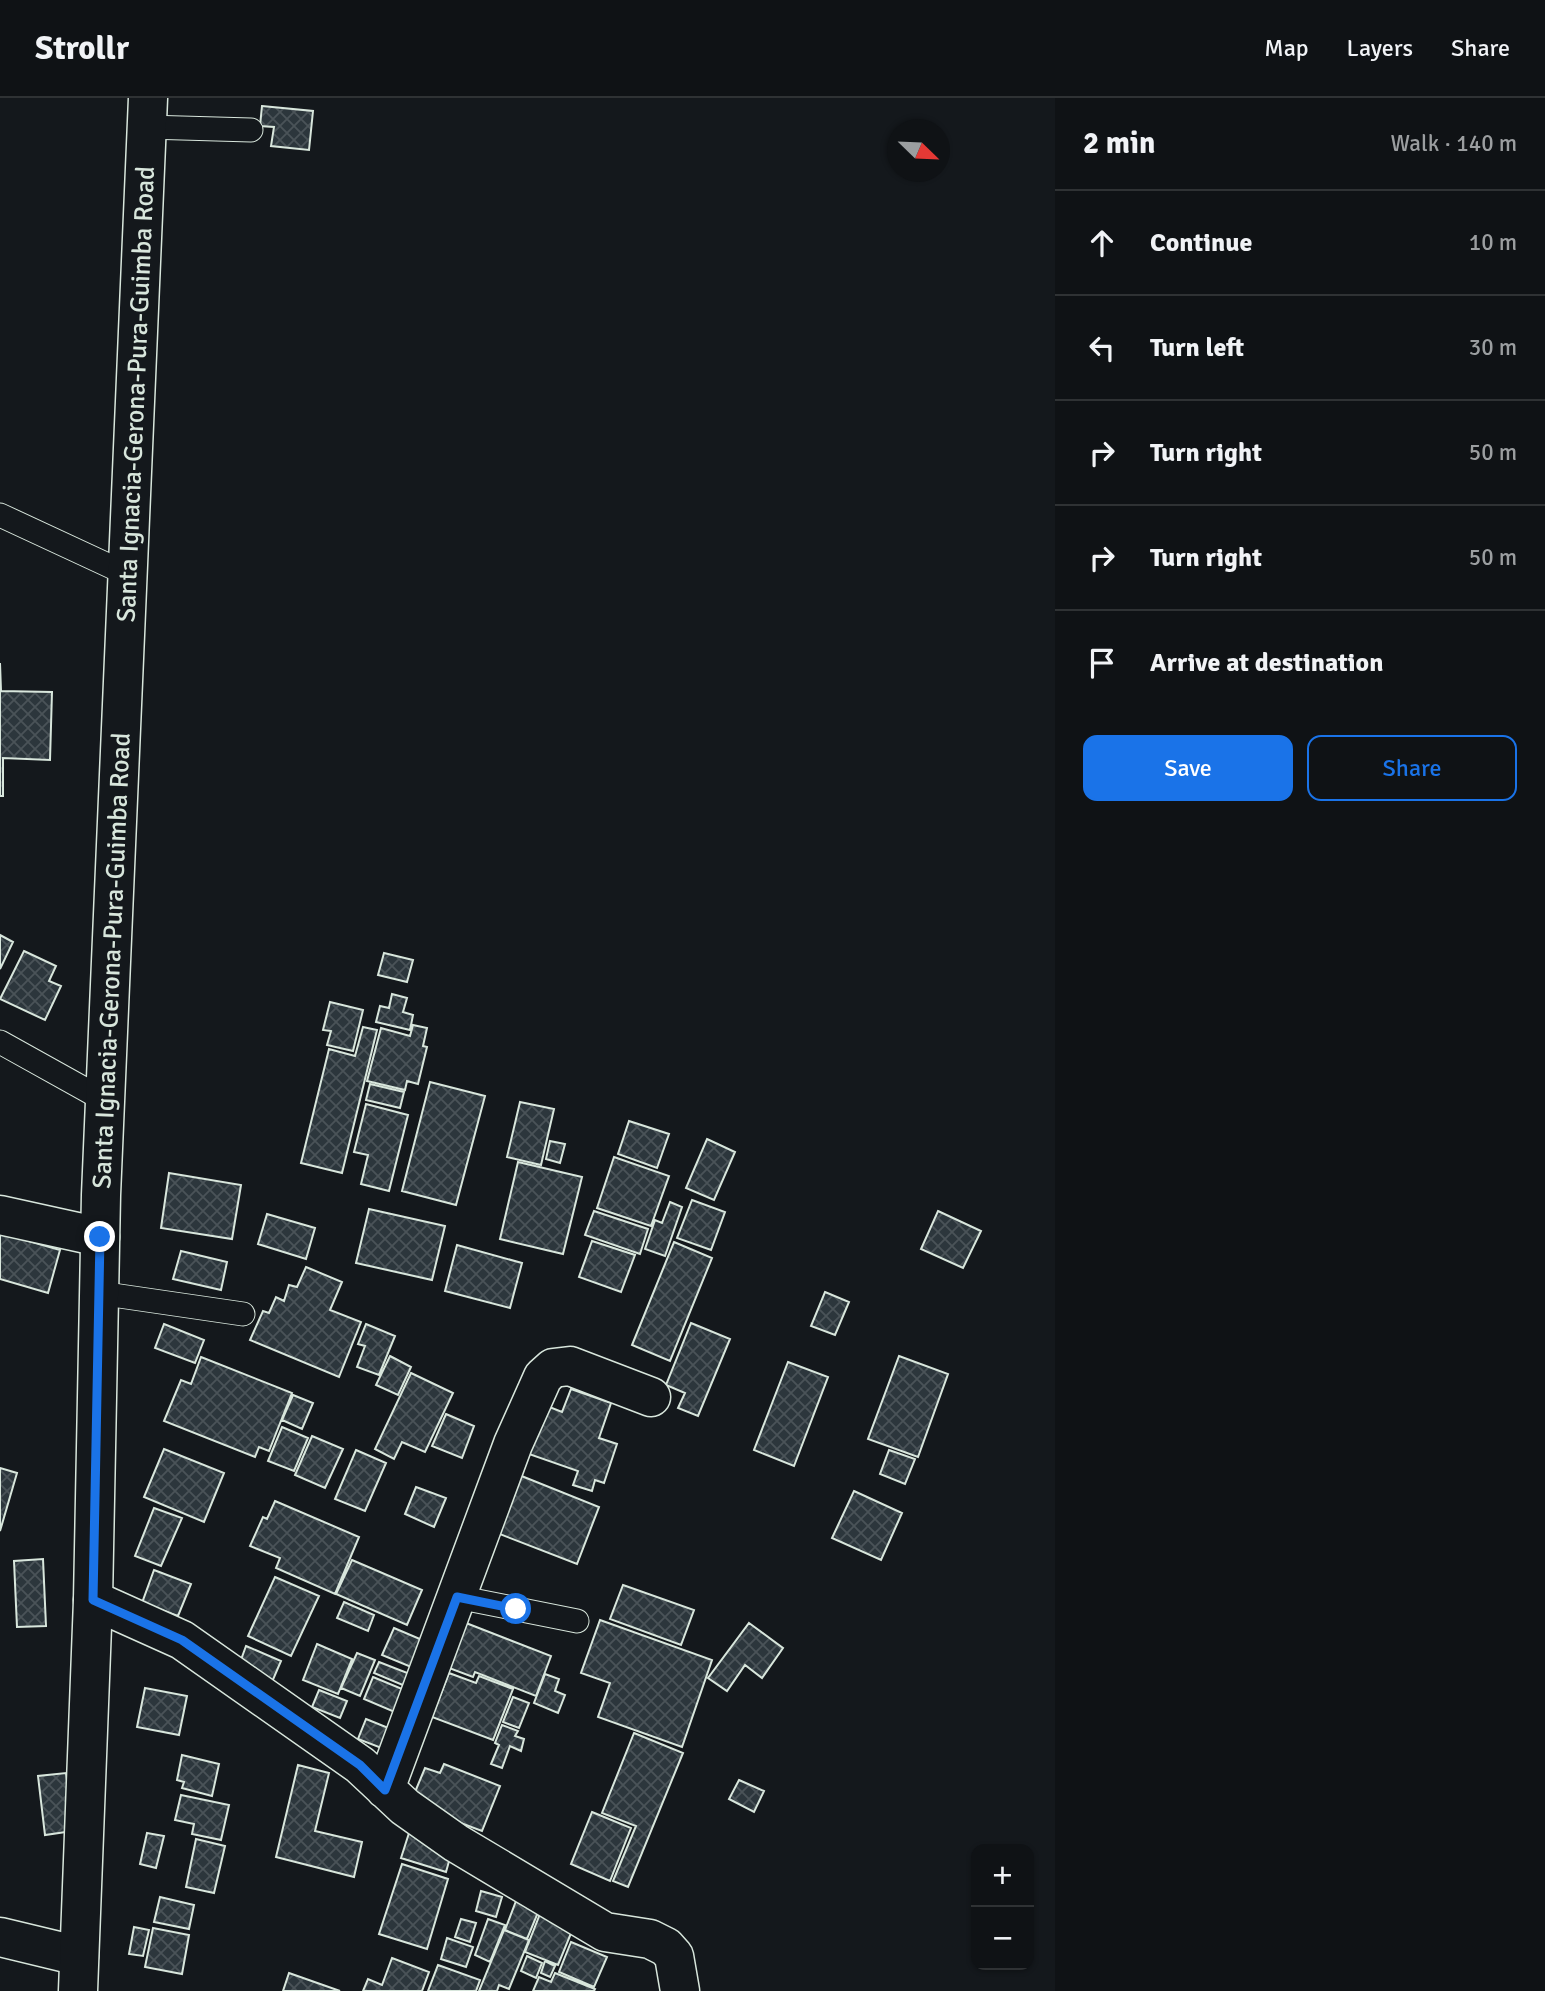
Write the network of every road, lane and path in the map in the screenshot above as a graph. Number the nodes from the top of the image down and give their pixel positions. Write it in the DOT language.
graph roads {
  1 [pos="147,112"];
  2 [pos="251,130"];
  3 [pos="0,515"];
  4 [pos="127,574"];
  5 [pos="0,1042"];
  6 [pos="106,1101"];
  7 [pos="0,1215"];
  8 [pos="100,1237"];
  9 [pos="99,1293"];
  10 [pos="243,1314"];
  11 [pos="651,1397"];
  12 [pos="457,1597"];
  13 [pos="93,1600"];
  14 [pos="577,1621"];
  15 [pos="385,1790"];
  16 [pos="0,1937"];
  17 [pos="78,1974"];
  18 [pos="680,1991"];
  1 -- 2 [label="lane"];
  1 -- 4 [label="main road, Santa Ignacia-Gerona-Pura-Guimba Road"];
  3 -- 4 [label="lane"];
  4 -- 6 [label="main road, Santa Ignacia-Gerona-Pura-Guimba Road"];
  5 -- 6 [label="lane"];
  6 -- 8 [label="main road, Santa Ignacia-Gerona-Pura-Guimba Road"];
  7 -- 8 [label="main road"];
  8 -- 9 [label="main road, Santa Ignacia-Gerona-Pura-Guimba Road"];
  9 -- 10 [label="lane"];
  9 -- 13 [label="main road, Santa Ignacia-Gerona-Pura-Guimba Road"];
  11 -- 12 [label="main road"];
  12 -- 14 [label="lane"];
  12 -- 15 [label="main road"];
  13 -- 15 [label="main road"];
  13 -- 17 [label="main road, Santa Ignacia-Gerona-Pura-Guimba Road"];
  15 -- 18 [label="main road"];
  16 -- 17 [label="main road"];
}
